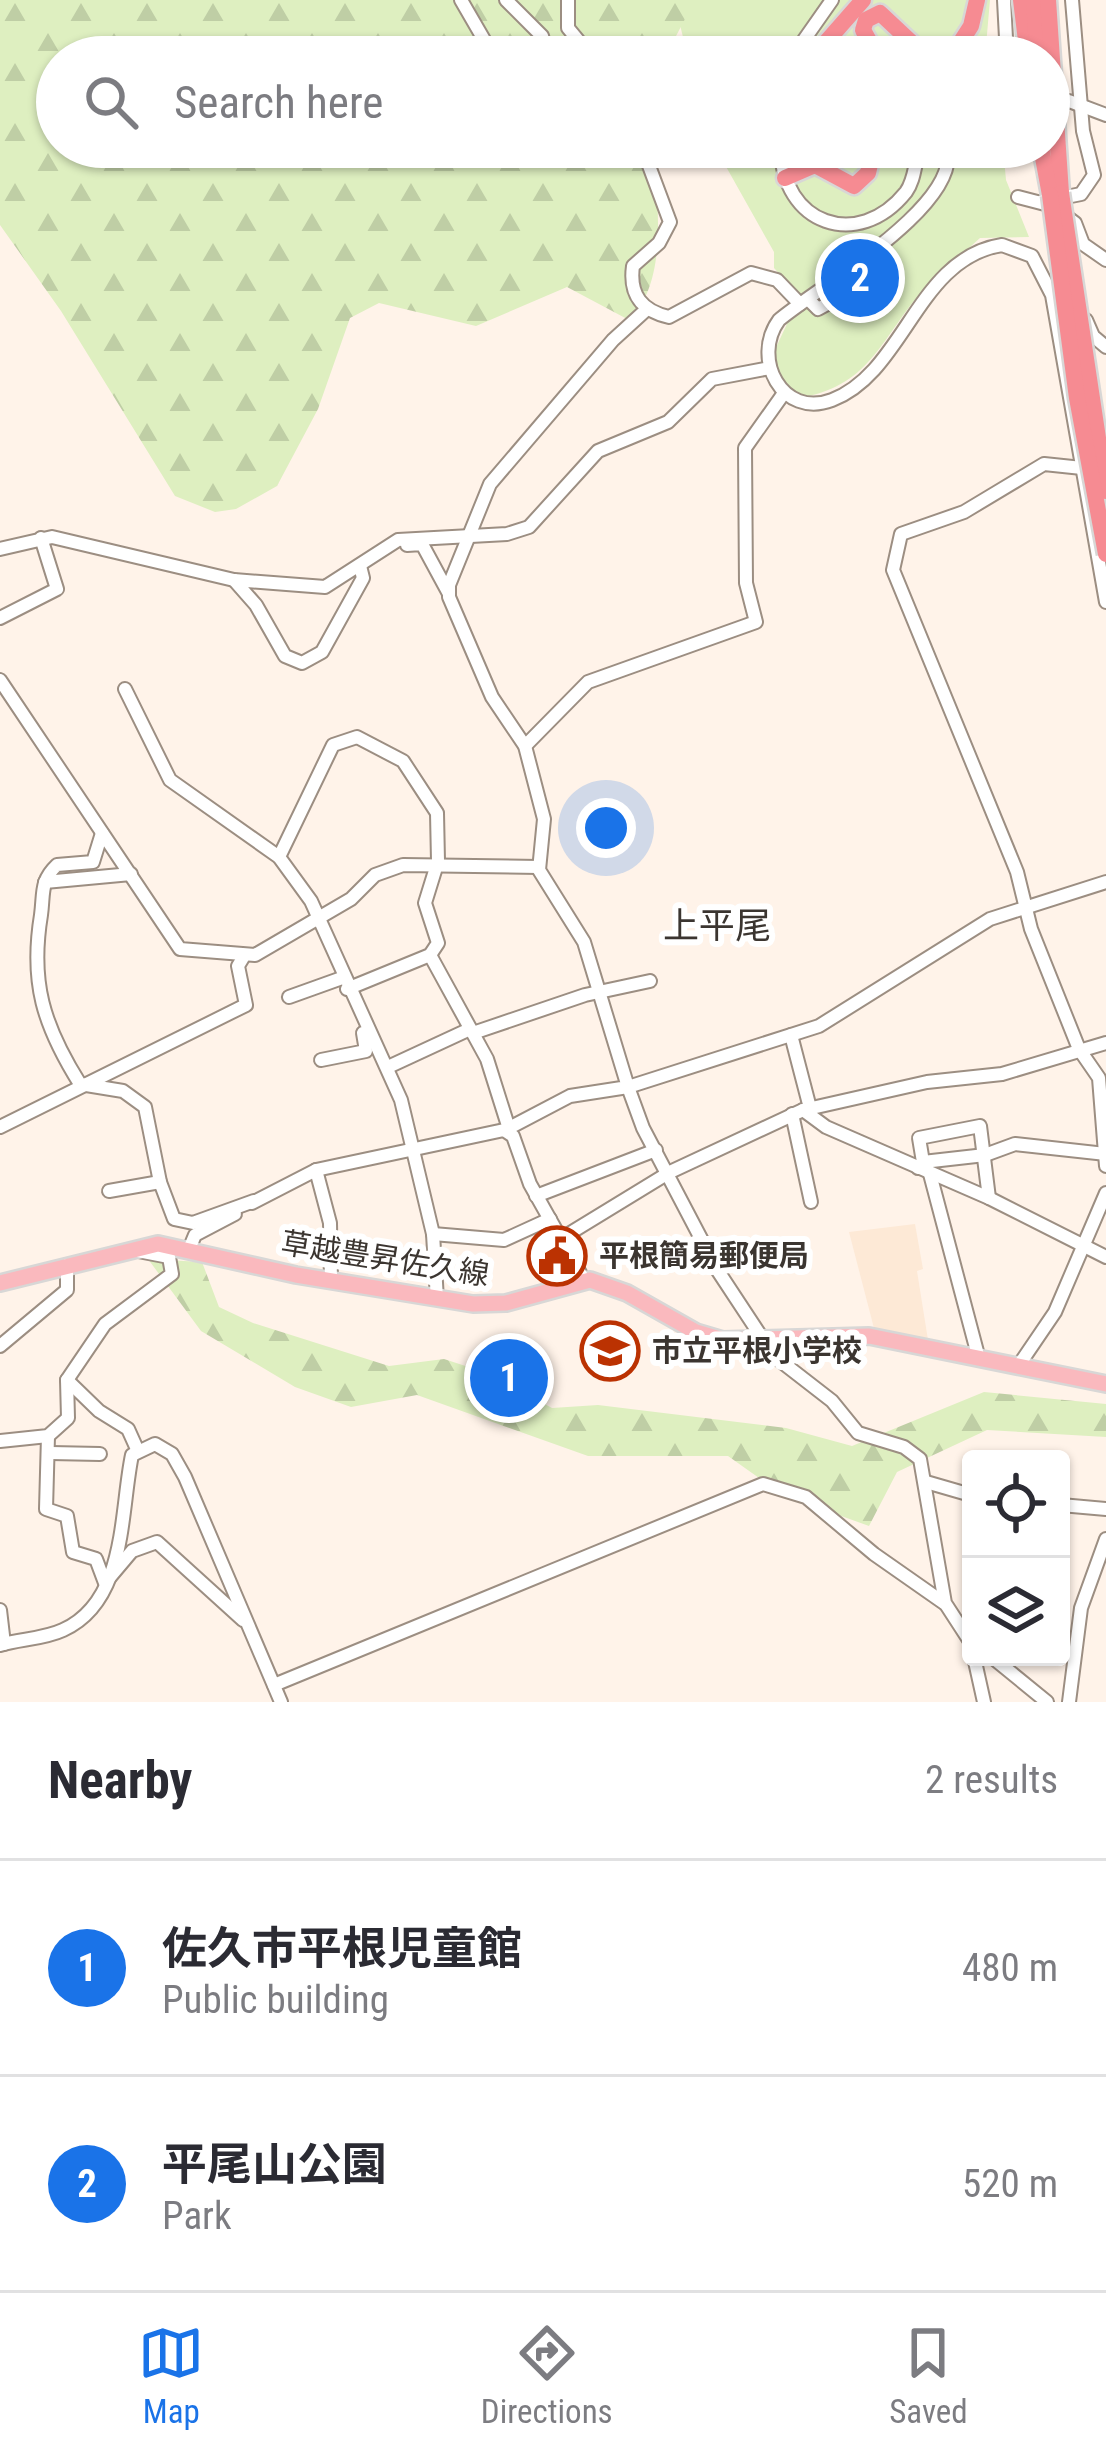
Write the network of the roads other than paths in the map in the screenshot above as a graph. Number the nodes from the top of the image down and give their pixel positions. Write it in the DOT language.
graph roads {
  1 [pos="461,0"];
  2 [pos="506,0"];
  3 [pos="568,0"];
  4 [pos="832,0"];
  5 [pos="863,0"];
  6 [pos="977,0"];
  7 [pos="1004,0"];
  8 [pos="1021,0"];
  9 [pos="1034,0"];
  10 [pos="1052,0"];
  11 [pos="1072,0"];
  12 [pos="482,36"];
  13 [pos="542,36"];
  14 [pos="575,36"];
  15 [pos="807,36"];
  16 [pos="831,36"];
  17 [pos="866,36"];
  18 [pos="905,36"];
  19 [pos="965,36"];
  20 [pos="1006,36"];
  21 [pos="1025,36"];
  22 [pos="1036,36"];
  23 [pos="1053,36"];
  24 [pos="1076,102"];
  25 [pos="1106,116"];
  26 [pos="651,168"];
  27 [pos="784,168"];
  28 [pos="808,168"];
  29 [pos="821,168"];
  30 [pos="869,168"];
  31 [pos="914,168"];
  32 [pos="943,168"];
  33 [pos="1046,168"];
  34 [pos="1052,168"];
  35 [pos="785,178"];
  36 [pos="1018,196"];
  37 [pos="1050,196"];
  38 [pos="1072,220"];
  39 [pos="1106,260"];
  40 [pos="804,302"];
  41 [pos="647,309"];
  42 [pos="1106,347"];
  43 [pos="770,368"];
  44 [pos="784,393"];
  45 [pos="1106,462"];
  46 [pos="1079,469"];
  47 [pos="1106,490"];
  48 [pos="468,535"];
  49 [pos="41,538"];
  50 [pos="398,540"];
  51 [pos="0,549"];
  52 [pos="1106,554"];
  53 [pos="359,566"];
  54 [pos="235,580"];
  55 [pos="448,593"];
  56 [pos="1106,602"];
  57 [pos="0,618"];
  58 [pos="0,680"];
  59 [pos="125,689"];
  60 [pos="525,746"];
  61 [pos="102,833"];
  62 [pos="279,857"];
  63 [pos="437,864"];
  64 [pos="539,867"];
  65 [pos="131,874"];
  66 [pos="45,882"];
  67 [pos="1106,882"];
  68 [pos="1024,907"];
  69 [pos="318,918"];
  70 [pos="430,955"];
  71 [pos="244,956"];
  72 [pos="650,981"];
  73 [pos="345,984"];
  74 [pos="597,994"];
  75 [pos="289,997"];
  76 [pos="363,1022"];
  77 [pos="471,1031"];
  78 [pos="790,1035"];
  79 [pos="1106,1043"];
  80 [pos="1079,1049"];
  81 [pos="321,1060"];
  82 [pos="388,1066"];
  83 [pos="1103,1077"];
  84 [pos="85,1085"];
  85 [pos="628,1087"];
  86 [pos="802,1110"];
  87 [pos="0,1127"];
  88 [pos="510,1130"];
  89 [pos="414,1148"];
  90 [pos="656,1150"];
  91 [pos="985,1154"];
  92 [pos="1106,1154"];
  93 [pos="1106,1166"];
  94 [pos="924,1168"];
  95 [pos="316,1170"];
  96 [pos="670,1172"];
  97 [pos="160,1182"];
  98 [pos="109,1191"];
  99 [pos="1106,1192"];
  100 [pos="536,1196"];
  101 [pos="989,1198"];
  102 [pos="254,1201"];
  103 [pos="811,1202"];
  104 [pos="550,1219"];
  105 [pos="433,1234"];
  106 [pos="562,1238"];
  107 [pos="1083,1244"];
  108 [pos="134,1247"];
  109 [pos="190,1247"];
  110 [pos="1106,1257"];
  111 [pos="67,1265"];
  112 [pos="584,1280"];
  113 [pos="331,1281"];
  114 [pos="0,1282"];
  115 [pos="437,1299"];
  116 [pos="761,1338"];
  117 [pos="1,1344"];
  118 [pos="979,1359"];
  119 [pos="1019,1365"];
  120 [pos="67,1380"];
  121 [pos="1106,1384"];
  122 [pos="48,1436"];
  123 [pos="0,1441"];
  124 [pos="137,1449"];
  125 [pos="51,1453"];
  126 [pos="100,1454"];
  127 [pos="926,1481"];
  128 [pos="962,1492"];
  129 [pos="1070,1506"];
  130 [pos="1106,1509"];
  131 [pos="1106,1539"];
  132 [pos="105,1583"];
  133 [pos="945,1603"];
  134 [pos="0,1610"];
  135 [pos="248,1625"];
  136 [pos="962,1628"];
  137 [pos="2,1644"];
  138 [pos="976,1666"];
  139 [pos="1003,1666"];
  140 [pos="274,1685"];
  141 [pos="281,1702"];
  142 [pos="984,1702"];
  143 [pos="1047,1702"];
  144 [pos="1069,1702"];
  1 -- 12 [label="street"];
  2 -- 13 [label="street"];
  3 -- 14 [label="street"];
  4 -- 15 [label="street"];
  5 -- 16 [label="highway"];
  6 -- 19 [label="highway"];
  7 -- 20 [label="street"];
  8 -- 21 [label="highway"];
  9 -- 22 [label="highway"];
  10 -- 23 [label="highway"];
  11 -- 24 [label="street"];
  17 -- 18 [label="highway"];
  24 -- 25 [label="street"];
  24 -- 37 [label="street"];
  26 -- 41 [label="street"];
  27 -- 35 [label="street"];
  28 -- 35 [label="highway"];
  29 -- 30 [label="highway"];
  31 -- 35 [label="street"];
  32 -- 40 [label="street"];
  33 -- 37 [label="highway"];
  34 -- 37 [label="highway"];
  36 -- 37 [label="street"];
  37 -- 38 [label="street"];
  37 -- 47 [label="highway, bridge"];
  37 -- 52 [label="highway, bridge"];
  38 -- 39 [label="street"];
  38 -- 42 [label="street"];
  40 -- 41 [label="street"];
  40 -- 43 [label="street"];
  41 -- 48 [label="street"];
  43 -- 44 [label="street"];
  43 -- 48 [label="street"];
  44 -- 46 [label="street"];
  44 -- 60 [label="street"];
  45 -- 46 [label="street"];
  46 -- 56 [label="street"];
  46 -- 68 [label="street"];
  48 -- 50 [label="street"];
  48 -- 55 [label="street"];
  49 -- 51 [label="street"];
  49 -- 54 [label="street"];
  49 -- 57 [label="street"];
  50 -- 53 [label="street"];
  50 -- 55 [label="street"];
  53 -- 54 [label="street"];
  53 -- 54 [label="street"];
  55 -- 60 [label="street"];
  58 -- 61 [label="street"];
  59 -- 62 [label="street"];
  60 -- 64 [label="street"];
  61 -- 65 [label="street"];
  61 -- 66 [label="street"];
  62 -- 63 [label="street"];
  62 -- 69 [label="street"];
  63 -- 64 [label="street"];
  63 -- 69 [label="street"];
  63 -- 70 [label="street"];
  64 -- 74 [label="street"];
  65 -- 66 [label="street"];
  65 -- 71 [label="street"];
  66 -- 84 [label="street"];
  67 -- 68 [label="street"];
  68 -- 78 [label="street"];
  68 -- 80 [label="street"];
  69 -- 71 [label="street"];
  69 -- 73 [label="street"];
  70 -- 73 [label="street"];
  70 -- 77 [label="street"];
  71 -- 84 [label="street"];
  72 -- 74 [label="street"];
  73 -- 75 [label="street"];
  73 -- 76 [label="street"];
  74 -- 77 [label="street"];
  74 -- 85 [label="street"];
  76 -- 81 [label="street"];
  76 -- 82 [label="street"];
  77 -- 82 [label="street"];
  77 -- 88 [label="street"];
  78 -- 85 [label="street"];
  78 -- 86 [label="street"];
  79 -- 80 [label="street"];
  80 -- 83 [label="street"];
  80 -- 86 [label="street"];
  82 -- 89 [label="street"];
  83 -- 92 [label="street"];
  84 -- 87 [label="street"];
  84 -- 97 [label="street"];
  85 -- 88 [label="street"];
  85 -- 90 [label="street"];
  86 -- 94 [label="street"];
  86 -- 96 [label="street"];
  86 -- 103 [label="street"];
  88 -- 89 [label="street"];
  88 -- 100 [label="street"];
  89 -- 95 [label="street"];
  89 -- 105 [label="street"];
  90 -- 96 [label="street"];
  90 -- 100 [label="street"];
  91 -- 92 [label="street"];
  91 -- 94 [label="street"];
  91 -- 94 [label="street"];
  91 -- 101 [label="street"];
  92 -- 93 [label="street"];
  94 -- 101 [label="street"];
  94 -- 118 [label="street"];
  95 -- 102 [label="street"];
  95 -- 113 [label="street"];
  96 -- 106 [label="street"];
  96 -- 116 [label="street"];
  97 -- 98 [label="street"];
  97 -- 102 [label="street"];
  99 -- 107 [label="street"];
  100 -- 104 [label="street"];
  101 -- 107 [label="street"];
  102 -- 109 [label="street"];
  104 -- 105 [label="street"];
  104 -- 106 [label="street"];
  105 -- 115 [label="street"];
  106 -- 112 [label="street"];
  107 -- 110 [label="street"];
  107 -- 119 [label="street"];
  108 -- 109 [label="main road, 草越豊昇佐久線"];
  108 -- 111 [label="main road, 草越豊昇佐久線"];
  108 -- 120 [label="street"];
  109 -- 113 [label="main road, 草越豊昇佐久線"];
  111 -- 114 [label="main road, 草越豊昇佐久線"];
  111 -- 117 [label="street"];
  112 -- 115 [label="main road, 草越豊昇佐久線"];
  112 -- 116 [label="main road"];
  113 -- 115 [label="main road, 草越豊昇佐久線"];
  116 -- 118 [label="main road"];
  116 -- 127 [label="street"];
  118 -- 119 [label="main road"];
  119 -- 121 [label="main road"];
  120 -- 122 [label="street"];
  120 -- 124 [label="street"];
  122 -- 123 [label="street"];
  122 -- 125 [label="street"];
  124 -- 132 [label="street"];
  124 -- 135 [label="street"];
  125 -- 126 [label="street"];
  125 -- 132 [label="street"];
  127 -- 128 [label="street"];
  127 -- 133 [label="street"];
  129 -- 130 [label="street"];
  131 -- 144 [label="street"];
  132 -- 135 [label="street"];
  132 -- 137 [label="street"];
  133 -- 136 [label="street"];
  133 -- 140 [label="street"];
  134 -- 137 [label="street"];
  135 -- 140 [label="street"];
  138 -- 142 [label="street"];
  139 -- 143 [label="street"];
  140 -- 141 [label="street"];
}
